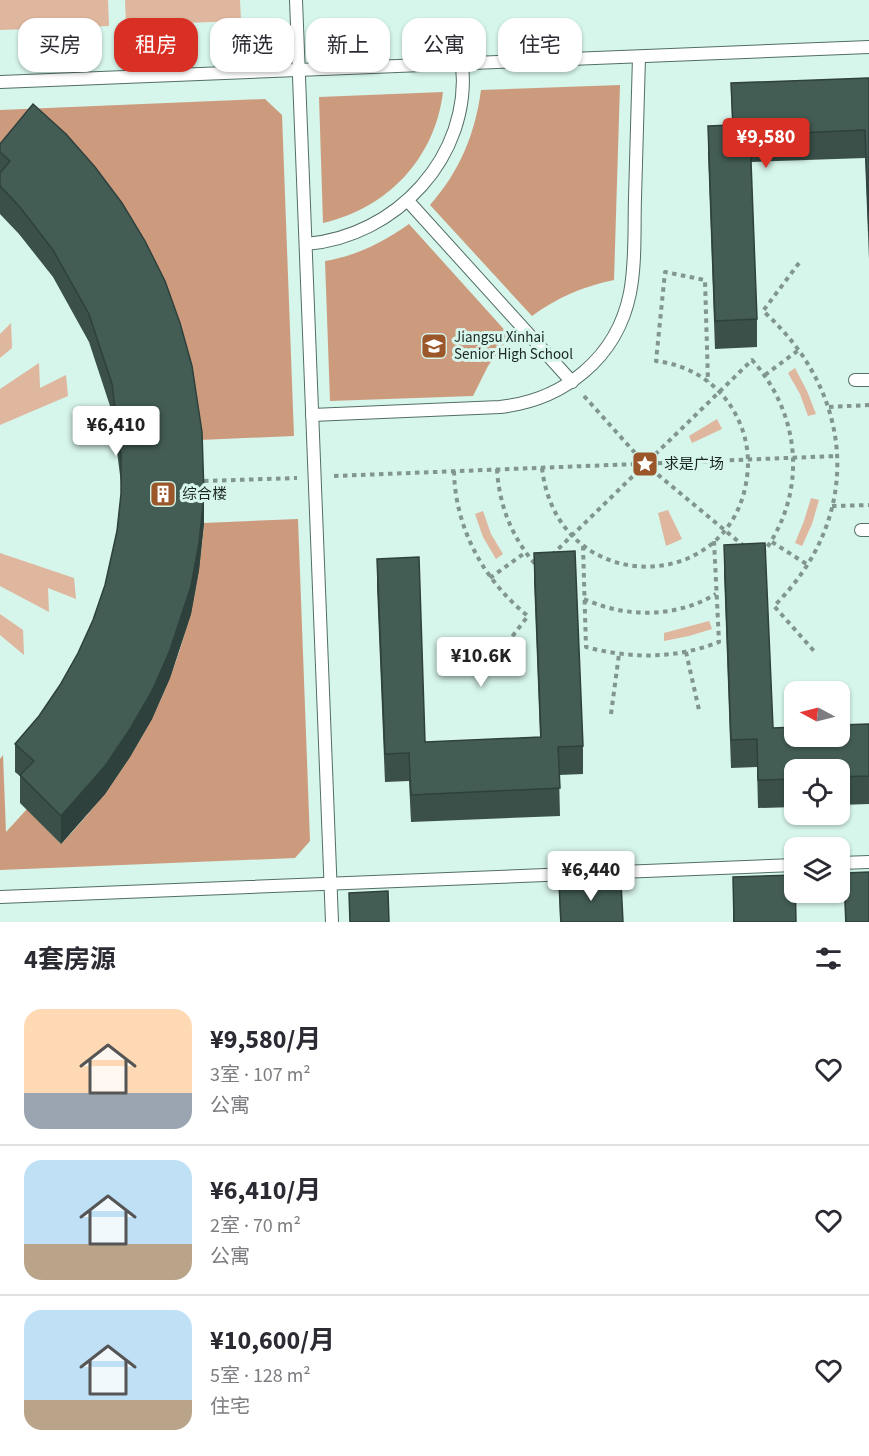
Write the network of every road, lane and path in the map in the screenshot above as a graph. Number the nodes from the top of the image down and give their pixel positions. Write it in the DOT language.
graph roads {
  1 [pos="296,0"];
  2 [pos="869,47"];
  3 [pos="639,57"];
  4 [pos="486,63"];
  5 [pos="402,66"];
  6 [pos="299,70"];
  7 [pos="462,72"];
  8 [pos="0,82"];
  9 [pos="408,201"];
  10 [pos="306,244"];
  11 [pos="799,263"];
  12 [pos="800,349"];
  13 [pos="765,375"];
  14 [pos="855,380"];
  15 [pos="869,380"];
  16 [pos="572,382"];
  17 [pos="708,382"];
  18 [pos="719,392"];
  19 [pos="869,405"];
  20 [pos="829,407"];
  21 [pos="312,415"];
  22 [pos="837,456"];
  23 [pos="645,464"];
  24 [pos="542,468"];
  25 [pos="497,470"];
  26 [pos="454,471"];
  27 [pos="315,477"];
  28 [pos="204,481"];
  29 [pos="869,505"];
  30 [pos="832,506"];
  31 [pos="572,536"];
  32 [pos="714,540"];
  33 [pos="772,542"];
  34 [pos="582,546"];
  35 [pos="526,552"];
  36 [pos="751,552"];
  37 [pos="759,559"];
  38 [pos="547,560"];
  39 [pos="808,565"];
  40 [pos="539,568"];
  41 [pos="490,578"];
  42 [pos="717,594"];
  43 [pos="584,599"];
  44 [pos="814,651"];
  45 [pos="686,652"];
  46 [pos="619,654"];
  47 [pos="491,664"];
  48 [pos="699,710"];
  49 [pos="611,714"];
  50 [pos="869,862"];
  51 [pos="850,863"];
  52 [pos="784,865"];
  53 [pos="330,884"];
  54 [pos="0,897"];
  55 [pos="332,922"];
  1 -- 6 [label="lane"];
  2 -- 3 [label="lane"];
  3 -- 4 [label="lane"];
  3 -- 16 [label="lane"];
  5 -- 6 [label="lane"];
  6 -- 8 [label="lane"];
  6 -- 10 [label="lane"];
  7 -- 9 [label="lane"];
  9 -- 10 [label="lane"];
  9 -- 16 [label="lane"];
  10 -- 21 [label="lane"];
  11 -- 12 [label="path"];
  12 -- 13 [label="path"];
  12 -- 20 [label="path"];
  13 -- 18 [label="path"];
  13 -- 33 [label="path"];
  14 -- 15 [label="lane"];
  16 -- 21 [label="lane"];
  16 -- 23 [label="path"];
  17 -- 17 [label="path"];
  17 -- 18 [label="path"];
  18 -- 23 [label="path"];
  18 -- 32 [label="path"];
  19 -- 20 [label="path"];
  20 -- 22 [label="path"];
  21 -- 27 [label="lane"];
  22 -- 23 [label="path"];
  22 -- 30 [label="path"];
  23 -- 24 [label="path"];
  23 -- 31 [label="path"];
  23 -- 36 [label="path"];
  24 -- 25 [label="path"];
  24 -- 31 [label="path"];
  25 -- 26 [label="path"];
  25 -- 35 [label="path"];
  26 -- 27 [label="path"];
  26 -- 41 [label="path"];
  27 -- 28 [label="path"];
  27 -- 53 [label="lane"];
  29 -- 30 [label="path"];
  30 -- 39 [label="path"];
  31 -- 34 [label="path"];
  31 -- 38 [label="path"];
  32 -- 34 [label="path"];
  32 -- 42 [label="path"];
  33 -- 37 [label="path"];
  33 -- 39 [label="path"];
  34 -- 43 [label="path"];
  35 -- 40 [label="path"];
  35 -- 41 [label="path"];
  39 -- 44 [label="path"];
  41 -- 47 [label="path"];
  42 -- 43 [label="path"];
  42 -- 45 [label="path"];
  43 -- 46 [label="path"];
  45 -- 46 [label="path"];
  45 -- 48 [label="path"];
  46 -- 49 [label="path"];
  50 -- 51 [label="lane"];
  52 -- 53 [label="lane"];
  53 -- 54 [label="lane"];
  53 -- 55 [label="lane"];
}
